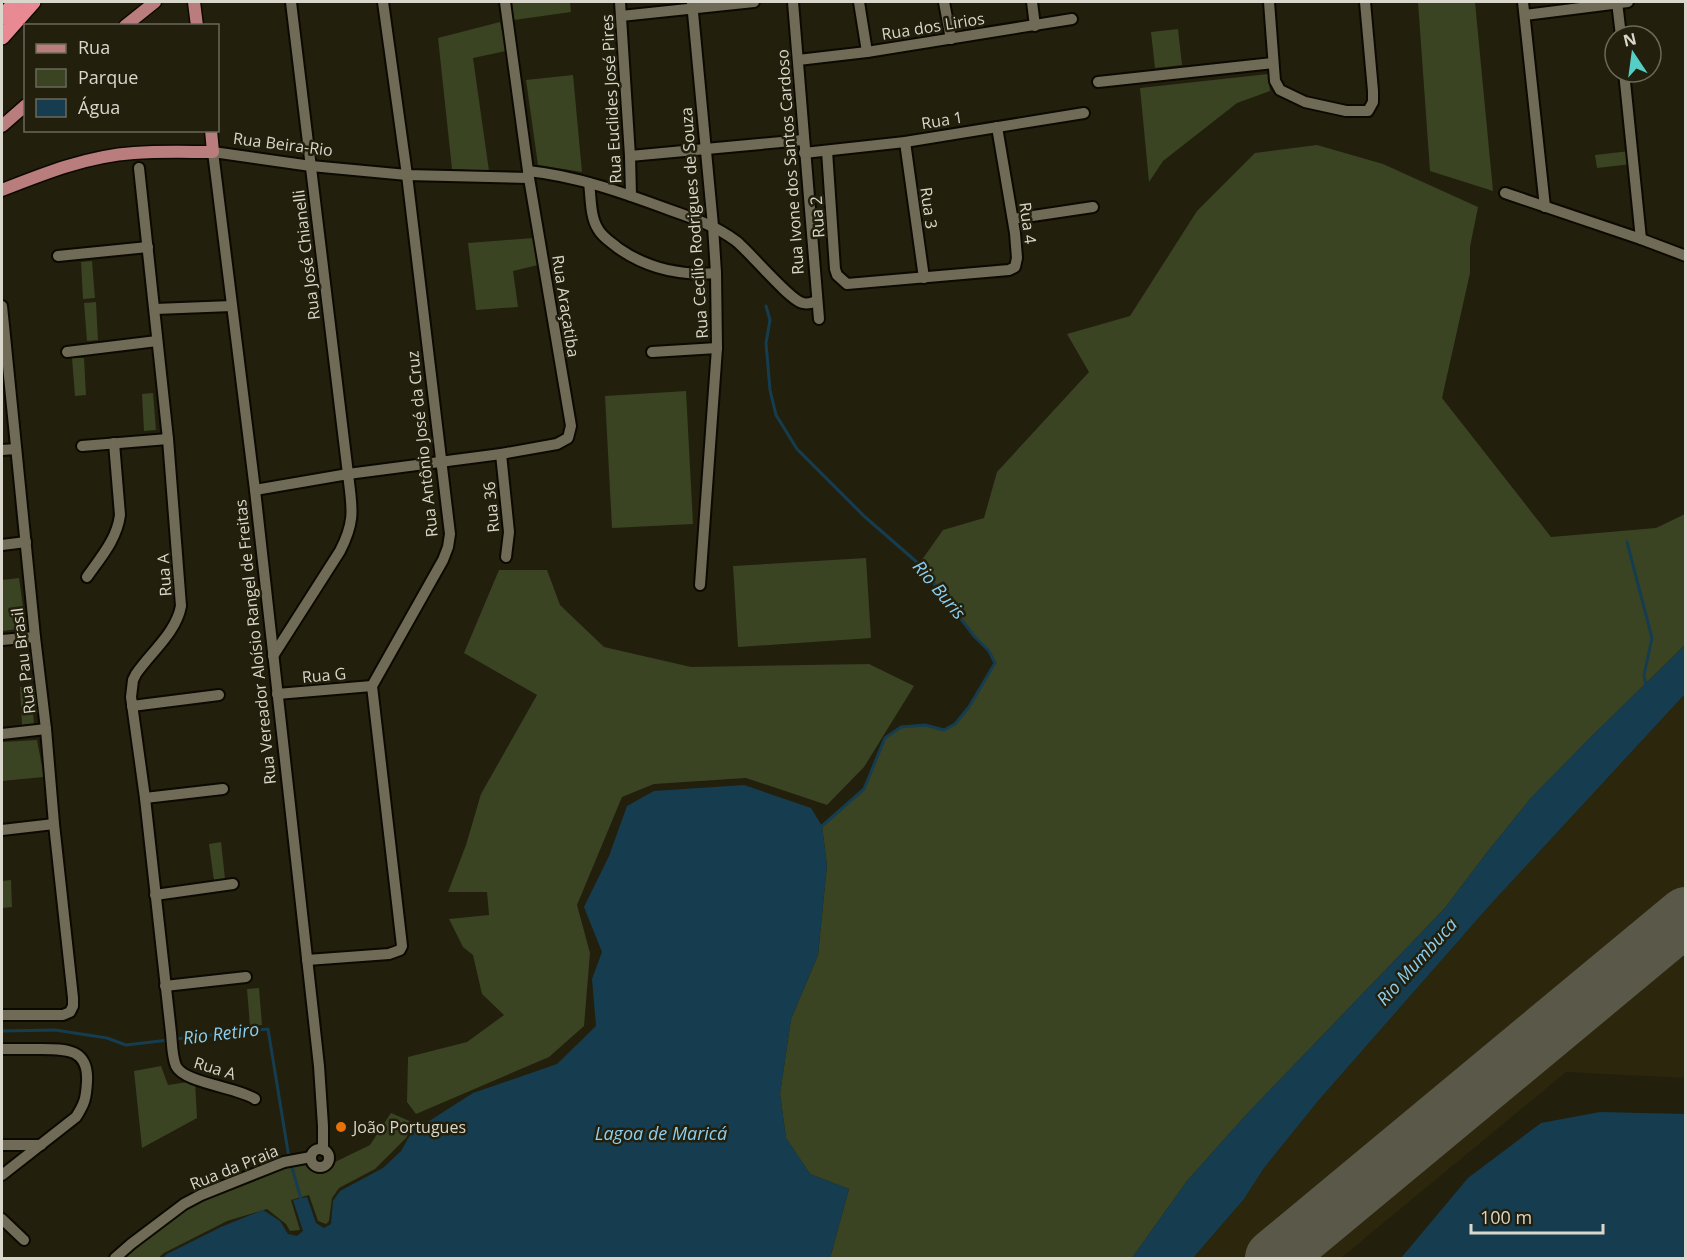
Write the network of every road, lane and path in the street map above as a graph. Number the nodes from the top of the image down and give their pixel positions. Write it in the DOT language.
graph roads {
  1 [pos="16,2"];
  2 [pos="33,2"];
  3 [pos="155,2"];
  4 [pos="194,2"];
  5 [pos="291,2"];
  6 [pos="383,2"];
  7 [pos="505,2"];
  8 [pos="620,2"];
  9 [pos="754,2"];
  10 [pos="793,2"];
  11 [pos="858,2"];
  12 [pos="944,2"];
  13 [pos="1032,2"];
  14 [pos="1269,2"];
  15 [pos="1365,2"];
  16 [pos="1524,2"];
  17 [pos="1621,2"];
  18 [pos="692,5"];
  19 [pos="1525,15"];
  20 [pos="621,16"];
  21 [pos="2,17"];
  22 [pos="1072,19"];
  23 [pos="128,24"];
  24 [pos="197,24"];
  25 [pos="1621,24"];
  26 [pos="1035,26"];
  27 [pos="2,37"];
  28 [pos="951,39"];
  29 [pos="867,51"];
  30 [pos="798,60"];
  31 [pos="1273,63"];
  32 [pos="1098,82"];
  33 [pos="1625,84"];
  34 [pos="24,107"];
  35 [pos="1084,113"];
  36 [pos="2,126"];
  37 [pos="997,126"];
  38 [pos="211,132"];
  39 [pos="803,140"];
  40 [pos="905,141"];
  41 [pos="706,149"];
  42 [pos="827,151"];
  43 [pos="213,152"];
  44 [pos="804,153"];
  45 [pos="630,156"];
  46 [pos="310,165"];
  47 [pos="139,168"];
  48 [pos="406,175"];
  49 [pos="529,175"];
  50 [pos="589,183"];
  51 [pos="2,190"];
  52 [pos="1505,193"];
  53 [pos="631,195"];
  54 [pos="1094,207"];
  55 [pos="1545,207"];
  56 [pos="1013,219"];
  57 [pos="712,226"];
  58 [pos="1641,239"];
  59 [pos="148,247"];
  60 [pos="58,256"];
  61 [pos="1686,256"];
  62 [pos="716,273"];
  63 [pos="924,278"];
  64 [pos="816,301"];
  65 [pos="2,306"];
  66 [pos="232,306"];
  67 [pos="155,309"];
  68 [pos="819,320"];
  69 [pos="157,341"];
  70 [pos="717,348"];
  71 [pos="67,352"];
  72 [pos="652,352"];
  73 [pos="4,355"];
  74 [pos="168,439"];
  75 [pos="114,444"];
  76 [pos="82,446"];
  77 [pos="16,449"];
  78 [pos="2,450"];
  79 [pos="501,454"];
  80 [pos="440,461"];
  81 [pos="348,474"];
  82 [pos="255,490"];
  83 [pos="26,542"];
  84 [pos="2,545"];
  85 [pos="506,557"];
  86 [pos="87,577"];
  87 [pos="700,585"];
  88 [pos="34,637"];
  89 [pos="2,640"];
  90 [pos="273,656"];
  91 [pos="372,686"];
  92 [pos="277,694"];
  93 [pos="219,695"];
  94 [pos="132,706"];
  95 [pos="46,729"];
  96 [pos="2,734"];
  97 [pos="223,789"];
  98 [pos="145,798"];
  99 [pos="54,824"];
  100 [pos="2,830"];
  101 [pos="233,884"];
  102 [pos="155,895"];
  103 [pos="307,960"];
  104 [pos="246,977"];
  105 [pos="165,986"];
  106 [pos="2,1015"];
  107 [pos="2,1049"];
  108 [pos="255,1099"];
  109 [pos="2,1145"];
  110 [pos="41,1145"];
  111 [pos="323,1150"];
  112 [pos="312,1157"];
  113 [pos="2,1174"];
  114 [pos="2,1219"];
  115 [pos="24,1240"];
  116 [pos="115,1258"];
  1 -- 21 [label="highway"];
  2 -- 27 [label="highway"];
  3 -- 23 [label="main road"];
  4 -- 24 [label="main road"];
  5 -- 46 [label="street, Rua José Chianelli"];
  6 -- 48 [label="street, Rua Antônio José da Cruz"];
  7 -- 49 [label="street, Rua Araçatiba"];
  8 -- 20 [label="street, Rua Euclides José Pires"];
  9 -- 18 [label="street"];
  10 -- 30 [label="street, Rua Ivone dos Santos Cardoso"];
  11 -- 29 [label="street"];
  12 -- 28 [label="street"];
  13 -- 26 [label="street"];
  14 -- 31 [label="street"];
  15 -- 31 [label="street"];
  16 -- 19 [label="street"];
  17 -- 19 [label="street"];
  17 -- 25 [label="street"];
  18 -- 20 [label="street"];
  18 -- 41 [label="street, Rua Cecílio Rodrigues de Souza"];
  19 -- 55 [label="street"];
  20 -- 45 [label="street, Rua Euclides José Pires"];
  22 -- 26 [label="street, Rua dos Lirios"];
  26 -- 28 [label="street, Rua dos Lirios"];
  28 -- 29 [label="street, Rua dos Lirios"];
  29 -- 30 [label="street, Rua dos Lirios"];
  30 -- 39 [label="street, Rua Ivone dos Santos Cardoso"];
  31 -- 32 [label="street"];
  33 -- 58 [label="street"];
  34 -- 36 [label="main road"];
  35 -- 37 [label="street, Rua 1"];
  37 -- 40 [label="street, Rua 1"];
  37 -- 56 [label="street, Rua 4"];
  38 -- 43 [label="main road, Rua Vereador Aloísio Rangel de Freitas"];
  39 -- 41 [label="street"];
  39 -- 44 [label="street, Rua Ivone dos Santos Cardoso"];
  40 -- 42 [label="street, Rua 1"];
  40 -- 63 [label="street, Rua 3"];
  41 -- 45 [label="street"];
  41 -- 57 [label="street, Rua Cecílio Rodrigues de Souza"];
  42 -- 44 [label="street, Rua 1"];
  42 -- 63 [label="street, Rua 2"];
  43 -- 46 [label="street, Rua Beira-Rio"];
  43 -- 51 [label="main road, Rua Beira-Rio"];
  43 -- 66 [label="street, Rua Vereador Aloísio Rangel de Freitas"];
  44 -- 64 [label="street, Rua Ivone dos Santos Cardoso"];
  45 -- 53 [label="street, Rua Euclides José Pires"];
  46 -- 48 [label="street, Rua Beira-Rio"];
  46 -- 81 [label="street, Rua José Chianelli"];
  47 -- 59 [label="street, Rua A"];
  48 -- 49 [label="street, Rua Beira-Rio"];
  48 -- 80 [label="street, Rua Antônio José da Cruz"];
  49 -- 50 [label="street, Rua Beira-Rio"];
  49 -- 79 [label="street, Rua Araçatiba"];
  50 -- 53 [label="street, Rua Beira-Rio"];
  50 -- 62 [label="street"];
  52 -- 55 [label="street"];
  53 -- 57 [label="street, Rua Beira-Rio"];
  54 -- 56 [label="street"];
  55 -- 58 [label="street"];
  56 -- 63 [label="street, Rua 4"];
  57 -- 62 [label="street, Rua Cecílio Rodrigues de Souza"];
  57 -- 64 [label="street, Rua Beira-Rio"];
  58 -- 61 [label="street"];
  59 -- 60 [label="street"];
  59 -- 67 [label="street, Rua A"];
  62 -- 70 [label="street, Rua Cecílio Rodrigues de Souza"];
  64 -- 68 [label="street, Rua Ivone dos Santos Cardoso"];
  65 -- 73 [label="street, Rua Pau Brasil"];
  66 -- 67 [label="street"];
  66 -- 82 [label="street, Rua Vereador Aloísio Rangel de Freitas"];
  67 -- 69 [label="street, Rua A"];
  69 -- 71 [label="street"];
  69 -- 74 [label="street, Rua A"];
  70 -- 72 [label="street"];
  70 -- 87 [label="street, Rua Cecílio Rodrigues de Souza"];
  73 -- 77 [label="street, Rua Pau Brasil"];
  74 -- 75 [label="street"];
  74 -- 94 [label="street, Rua A"];
  75 -- 76 [label="street"];
  75 -- 86 [label="street"];
  77 -- 78 [label="street"];
  77 -- 83 [label="street, Rua Pau Brasil"];
  79 -- 80 [label="street"];
  79 -- 85 [label="street, Rua 36"];
  80 -- 81 [label="street"];
  80 -- 91 [label="street, Rua Antônio José da Cruz"];
  81 -- 82 [label="street"];
  81 -- 90 [label="street, Rua José Chianelli"];
  82 -- 90 [label="street, Rua Vereador Aloísio Rangel de Freitas"];
  83 -- 84 [label="street"];
  83 -- 88 [label="street, Rua Pau Brasil"];
  88 -- 89 [label="street"];
  88 -- 95 [label="street, Rua Pau Brasil"];
  90 -- 92 [label="street, Rua Vereador Aloísio Rangel de Freitas"];
  91 -- 92 [label="street, Rua G"];
  91 -- 103 [label="street"];
  92 -- 103 [label="street, Rua Vereador Aloísio Rangel de Freitas"];
  93 -- 94 [label="street"];
  94 -- 98 [label="street, Rua A"];
  95 -- 96 [label="street"];
  95 -- 99 [label="street, Rua Pau Brasil"];
  97 -- 98 [label="street"];
  98 -- 102 [label="street, Rua A"];
  99 -- 100 [label="street"];
  99 -- 106 [label="street, Rua Pau Brasil"];
  101 -- 102 [label="street"];
  102 -- 105 [label="street, Rua A"];
  103 -- 111 [label="street, Rua Vereador Aloísio Rangel de Freitas"];
  104 -- 105 [label="street"];
  105 -- 108 [label="street, Rua A"];
  107 -- 110 [label="street"];
  109 -- 110 [label="street"];
  110 -- 113 [label="street"];
  111 -- 112 [label="street"];
  111 -- 112 [label="street"];
  112 -- 116 [label="street, Rua da Praia"];
  114 -- 115 [label="street"];
}
